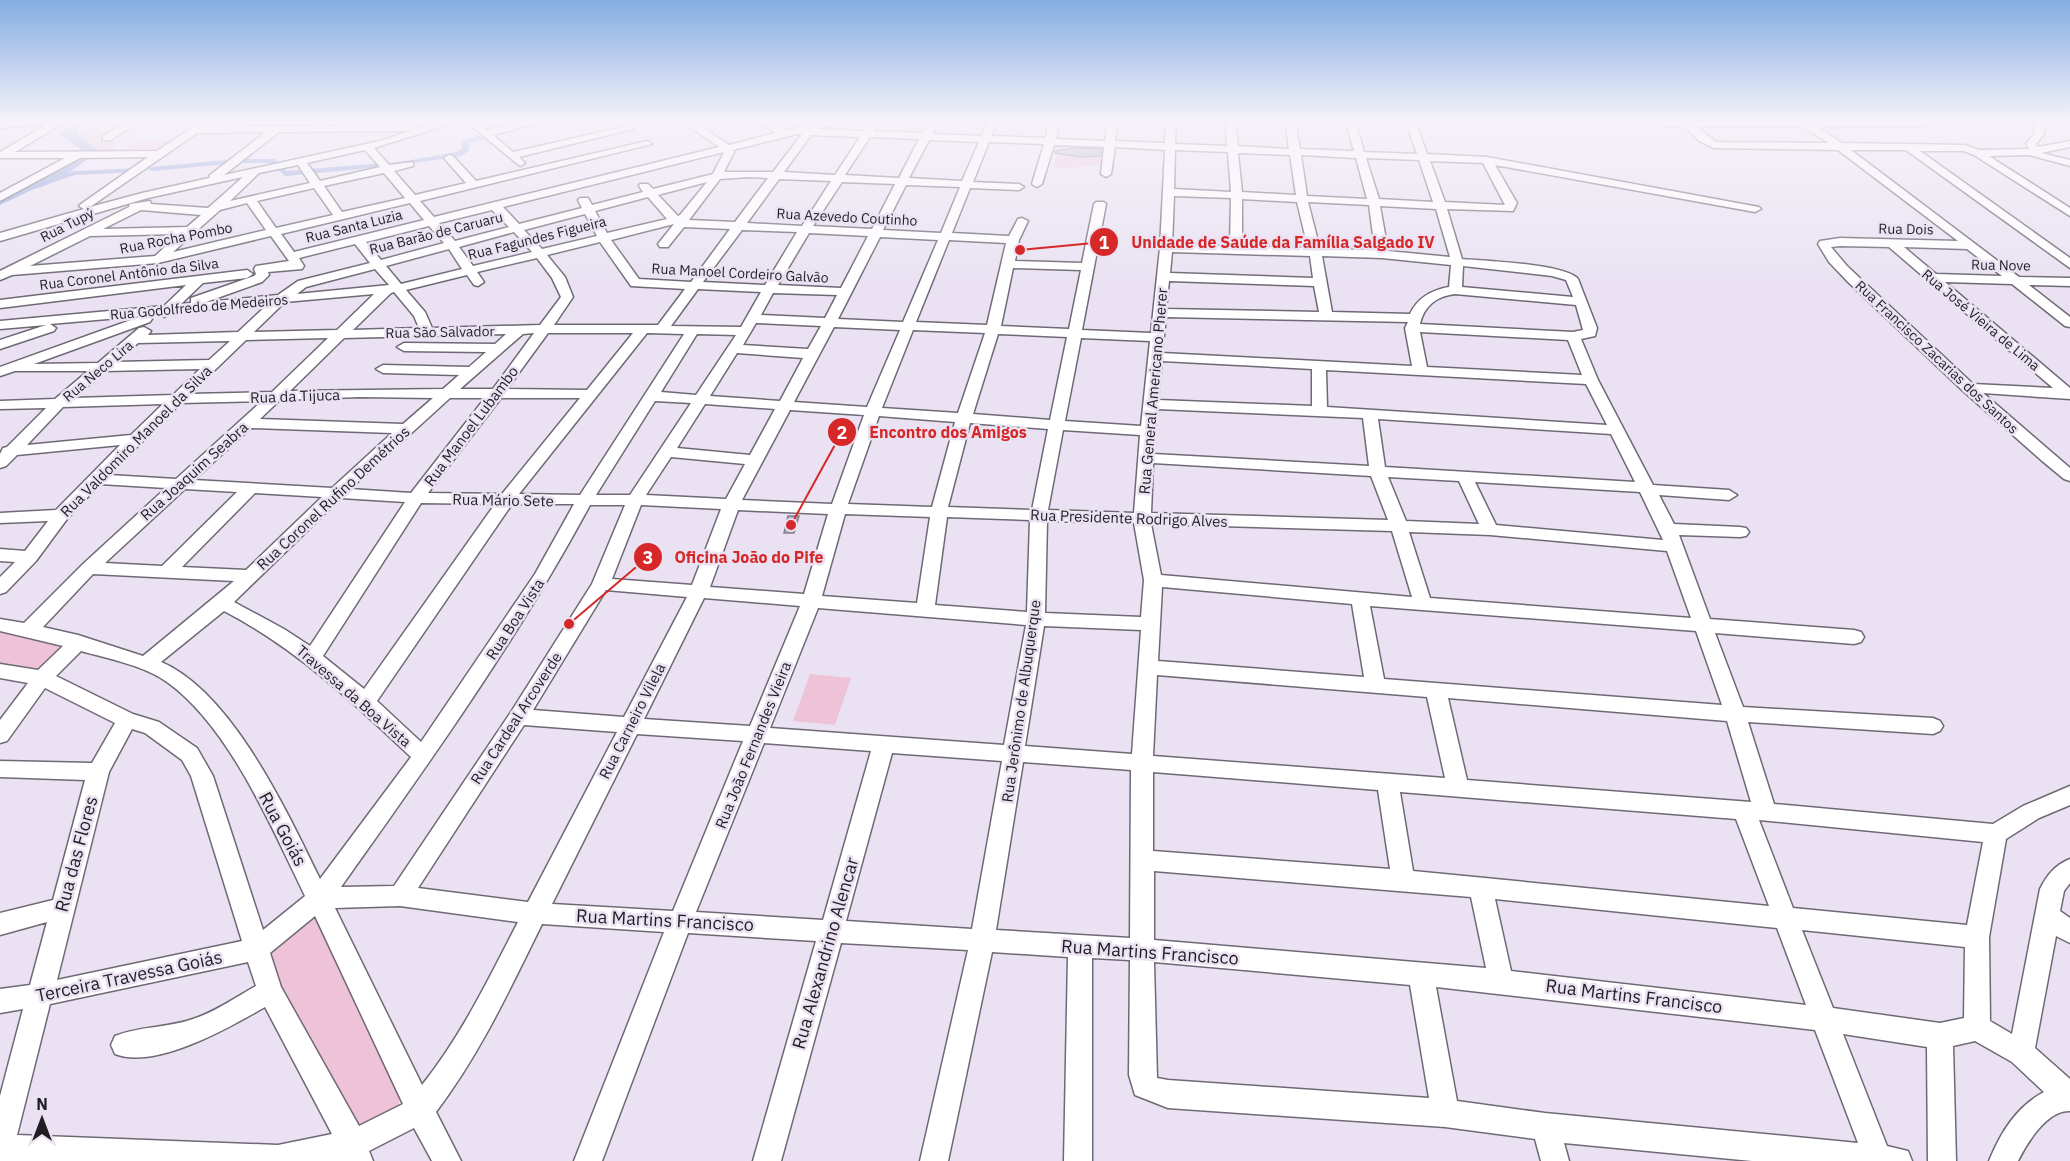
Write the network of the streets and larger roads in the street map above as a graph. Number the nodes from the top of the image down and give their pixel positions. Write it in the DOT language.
graph roads {
  1 [pos="46,174"];
  2 [pos="131,174"];
  3 [pos="218,174"];
  4 [pos="235,174"];
  5 [pos="260,174"];
  6 [pos="311,174"];
  7 [pos="360,174"];
  8 [pos="392,174"];
  9 [pos="465,174"];
  10 [pos="516,174"];
  11 [pos="621,174"];
  12 [pos="631,174"];
  13 [pos="840,174"];
  14 [pos="907,174"];
  15 [pos="970,174"];
  16 [pos="1040,174"];
  17 [pos="1168,174"];
  18 [pos="1234,174"];
  19 [pos="1299,174"];
  20 [pos="1366,174"];
  21 [pos="1430,174"];
  22 [pos="1495,174"];
  23 [pos="1565,174"];
  24 [pos="1878,174"];
  25 [pos="1946,174"];
  26 [pos="2010,174"];
  27 [pos="777,175"];
  28 [pos="717,176"];
  29 [pos="837,178"];
  30 [pos="210,180"];
  31 [pos="903,181"];
  32 [pos="318,184"];
  33 [pos="474,184"];
  34 [pos="1037,184"];
  35 [pos="965,185"];
  36 [pos="575,186"];
  37 [pos="181,187"];
  38 [pos="1018,187"];
  39 [pos="0,190"];
  40 [pos="16,190"];
  41 [pos="1168,192"];
  42 [pos="651,193"];
  43 [pos="1237,195"];
  44 [pos="0,198"];
  45 [pos="250,199"];
  46 [pos="1302,199"];
  47 [pos="412,200"];
  48 [pos="1374,202"];
  49 [pos="112,204"];
  50 [pos="1100,204"];
  51 [pos="495,206"];
  52 [pos="1442,206"];
  53 [pos="137,207"];
  54 [pos="590,208"];
  55 [pos="213,209"];
  56 [pos="1755,209"];
  57 [pos="2070,213"];
  58 [pos="340,217"];
  59 [pos="66,218"];
  60 [pos="680,220"];
  61 [pos="1022,221"];
  62 [pos="430,223"];
  63 [pos="738,226"];
  64 [pos="516,227"];
  65 [pos="189,230"];
  66 [pos="805,230"];
  67 [pos="85,233"];
  68 [pos="273,233"];
  69 [pos="874,233"];
  70 [pos="945,236"];
  71 [pos="0,237"];
  72 [pos="603,237"];
  73 [pos="358,240"];
  74 [pos="1012,240"];
  75 [pos="1840,242"];
  76 [pos="451,244"];
  77 [pos="664,244"];
  78 [pos="1893,244"];
  79 [pos="1970,245"];
  80 [pos="1166,248"];
  81 [pos="1236,250"];
  82 [pos="1315,252"];
  83 [pos="539,253"];
  84 [pos="1382,254"];
  85 [pos="158,259"];
  86 [pos="295,260"];
  87 [pos="376,263"];
  88 [pos="1457,263"];
  89 [pos="1008,264"];
  90 [pos="2070,264"];
  91 [pos="1087,267"];
  92 [pos="7,270"];
  93 [pos="471,270"];
  94 [pos="258,274"];
  95 [pos="1163,277"];
  96 [pos="1931,278"];
  97 [pos="2014,280"];
  98 [pos="198,281"];
  99 [pos="478,282"];
  100 [pos="1319,282"];
  101 [pos="2070,282"];
  102 [pos="302,284"];
  103 [pos="692,285"];
  104 [pos="393,289"];
  105 [pos="768,289"];
  106 [pos="1455,291"];
  107 [pos="845,292"];
  108 [pos="280,300"];
  109 [pos="1581,302"];
  110 [pos="0,304"];
  111 [pos="167,310"];
  112 [pos="1160,313"];
  113 [pos="1326,317"];
  114 [pos="76,318"];
  115 [pos="829,323"];
  116 [pos="1413,323"];
  117 [pos="2070,323"];
  118 [pos="0,325"];
  119 [pos="749,325"];
  120 [pos="909,327"];
  121 [pos="543,329"];
  122 [pos="643,329"];
  123 [pos="662,329"];
  124 [pos="519,330"];
  125 [pos="693,330"];
  126 [pos="993,330"];
  127 [pos="423,332"];
  128 [pos="339,334"];
  129 [pos="1074,334"];
  130 [pos="242,336"];
  131 [pos="1573,336"];
  132 [pos="1158,337"];
  133 [pos="135,339"];
  134 [pos="0,345"];
  135 [pos="404,347"];
  136 [pos="499,348"];
  137 [pos="734,349"];
  138 [pos="813,354"];
  139 [pos="1157,357"];
  140 [pos="213,364"];
  141 [pos="1319,364"];
  142 [pos="102,367"];
  143 [pos="383,369"];
  144 [pos="1420,369"];
  145 [pos="6,370"];
  146 [pos="474,371"];
  147 [pos="1591,380"];
  148 [pos="1968,388"];
  149 [pos="360,393"];
  150 [pos="449,393"];
  151 [pos="498,393"];
  152 [pos="591,394"];
  153 [pos="2069,394"];
  154 [pos="653,396"];
  155 [pos="275,397"];
  156 [pos="700,399"];
  157 [pos="176,400"];
  158 [pos="786,404"];
  159 [pos="1151,404"];
  160 [pos="0,405"];
  161 [pos="57,405"];
  162 [pos="873,411"];
  163 [pos="1320,411"];
  164 [pos="1370,414"];
  165 [pos="964,418"];
  166 [pos="248,423"];
  167 [pos="1057,425"];
  168 [pos="406,429"];
  169 [pos="1617,430"];
  170 [pos="1147,431"];
  171 [pos="135,439"];
  172 [pos="6,452"];
  173 [pos="666,453"];
  174 [pos="1145,458"];
  175 [pos="755,460"];
  176 [pos="0,463"];
  177 [pos="1378,472"];
  178 [pos="1464,475"];
  179 [pos="2070,476"];
  180 [pos="98,479"];
  181 [pos="180,484"];
  182 [pos="251,488"];
  183 [pos="1645,488"];
  184 [pos="339,493"];
  185 [pos="1729,495"];
  186 [pos="416,498"];
  187 [pos="506,500"];
  188 [pos="635,500"];
  189 [pos="584,501"];
  190 [pos="731,505"];
  191 [pos="838,509"];
  192 [pos="939,511"];
  193 [pos="1039,515"];
  194 [pos="61,516"];
  195 [pos="0,518"];
  196 [pos="1142,519"];
  197 [pos="1399,526"];
  198 [pos="1490,530"];
  199 [pos="1740,532"];
  200 [pos="1671,537"];
  201 [pos="0,555"];
  202 [pos="30,557"];
  203 [pos="89,568"];
  204 [pos="167,571"];
  205 [pos="250,576"];
  206 [pos="1153,580"];
  207 [pos="601,584"];
  208 [pos="0,588"];
  209 [pos="699,591"];
  210 [pos="1360,599"];
  211 [pos="811,601"];
  212 [pos="222,603"];
  213 [pos="1423,604"];
  214 [pos="924,610"];
  215 [pos="1036,619"];
  216 [pos="1150,624"];
  217 [pos="0,625"];
  218 [pos="1705,626"];
  219 [pos="29,630"];
  220 [pos="1854,637"];
  221 [pos="78,642"];
  222 [pos="313,656"];
  223 [pos="146,664"];
  224 [pos="1149,667"];
  225 [pos="0,671"];
  226 [pos="42,678"];
  227 [pos="1375,686"];
  228 [pos="1436,691"];
  229 [pos="366,702"];
  230 [pos="1735,714"];
  231 [pos="518,717"];
  232 [pos="127,720"];
  233 [pos="631,725"];
  234 [pos="1933,726"];
  235 [pos="0,735"];
  236 [pos="757,735"];
  237 [pos="884,744"];
  238 [pos="1014,754"];
  239 [pos="423,756"];
  240 [pos="1142,763"];
  241 [pos="0,769"];
  242 [pos="98,772"];
  243 [pos="1388,783"];
  244 [pos="1458,788"];
  245 [pos="2070,795"];
  246 [pos="1754,812"];
  247 [pos="1996,834"];
  248 [pos="1143,860"];
  249 [pos="2070,869"];
  250 [pos="1403,880"];
  251 [pos="1481,888"];
  252 [pos="400,896"];
  253 [pos="320,898"];
  254 [pos="61,909"];
  255 [pos="533,913"];
  256 [pos="2048,916"];
  257 [pos="1785,918"];
  258 [pos="681,920"];
  259 [pos="0,924"];
  260 [pos="831,930"];
  261 [pos="2070,932"];
  262 [pos="1977,937"];
  263 [pos="982,942"];
  264 [pos="1080,946"];
  265 [pos="257,949"];
  266 [pos="1140,950"];
  267 [pos="1421,975"];
  268 [pos="1501,981"];
  269 [pos="270,991"];
  270 [pos="39,995"];
  271 [pos="0,1001"];
  272 [pos="1823,1019"];
  273 [pos="1977,1028"];
  274 [pos="1940,1036"];
  275 [pos="124,1045"];
  276 [pos="2021,1053"];
  277 [pos="2070,1096"];
  278 [pos="419,1111"];
  279 [pos="1445,1113"];
  280 [pos="1545,1127"];
  281 [pos="0,1148"];
  282 [pos="356,1153"];
  283 [pos="277,1160"];
  284 [pos="1888,1160"];
  285 [pos="447,1161"];
  286 [pos="588,1161"];
  287 [pos="767,1161"];
  288 [pos="934,1161"];
  289 [pos="1078,1161"];
  290 [pos="1555,1161"];
  291 [pos="1942,1161"];
  292 [pos="2003,1161"];
  1 -- 40 [label="street"];
  2 -- 59 [label="street"];
  3 -- 30 [label="street"];
  4 -- 30 [label="street"];
  5 -- 55 [label="street"];
  6 -- 32 [label="street"];
  7 -- 32 [label="street"];
  8 -- 47 [label="street"];
  9 -- 33 [label="street"];
  10 -- 33 [label="street, Rua Rocha Pombo"];
  11 -- 36 [label="street, Rua Santa Luzia"];
  12 -- 42 [label="street"];
  13 -- 29 [label="street, Rua Cardeal Arcoverde"];
  14 -- 31 [label="street, Rua Carneiro Vilela"];
  15 -- 35 [label="street, Rua João Fernandes Vieira"];
  16 -- 34 [label="street"];
  17 -- 41 [label="street, Rua General Americano Pherer"];
  18 -- 43 [label="street"];
  19 -- 46 [label="street"];
  20 -- 48 [label="street"];
  21 -- 52 [label="street"];
  22 -- 52 [label="street"];
  23 -- 56 [label="street"];
  24 -- 79 [label="street"];
  25 -- 90 [label="street"];
  26 -- 57 [label="street"];
  27 -- 28 [label="street, Rua Barão de Caruaru"];
  27 -- 29 [label="street, Rua Barão de Caruaru"];
  27 -- 63 [label="street"];
  28 -- 42 [label="street, Rua Barão de Caruaru"];
  28 -- 60 [label="street"];
  29 -- 31 [label="street, Rua Barão de Caruaru"];
  29 -- 66 [label="street, Rua Cardeal Arcoverde"];
  30 -- 37 [label="street"];
  31 -- 35 [label="street, Rua Barão de Caruaru"];
  31 -- 69 [label="street, Rua Carneiro Vilela"];
  32 -- 45 [label="street"];
  32 -- 58 [label="street"];
  33 -- 47 [label="street, Rua Rocha Pombo"];
  35 -- 38 [label="street, Rua Barão de Caruaru"];
  35 -- 70 [label="street, Rua João Fernandes Vieira"];
  36 -- 51 [label="street, Rua Santa Luzia"];
  36 -- 54 [label="street"];
  37 -- 49 [label="street"];
  37 -- 53 [label="street, Rua Tupý"];
  39 -- 40 [label="street"];
  40 -- 44 [label="street"];
  41 -- 43 [label="street"];
  41 -- 80 [label="street, Rua General Americano Pherer"];
  42 -- 54 [label="street, Rua Barão de Caruaru"];
  42 -- 60 [label="street"];
  43 -- 46 [label="street"];
  43 -- 81 [label="street"];
  45 -- 55 [label="street"];
  45 -- 68 [label="street"];
  46 -- 48 [label="street"];
  46 -- 82 [label="street"];
  47 -- 58 [label="street, Rua Rocha Pombo"];
  47 -- 62 [label="street"];
  48 -- 52 [label="street"];
  48 -- 84 [label="street"];
  49 -- 53 [label="street"];
  49 -- 59 [label="street"];
  50 -- 91 [label="street, Rua Jerônimo de Albuquerque"];
  51 -- 62 [label="street, Rua Santa Luzia"];
  51 -- 64 [label="street, Rua Manoel Lubambo"];
  52 -- 88 [label="street"];
  53 -- 55 [label="street"];
  53 -- 67 [label="street, Rua Tupý"];
  54 -- 64 [label="street, Rua Barão de Caruaru"];
  54 -- 72 [label="street"];
  55 -- 65 [label="street"];
  58 -- 68 [label="street, Rua Rocha Pombo"];
  59 -- 71 [label="street"];
  60 -- 63 [label="street, Rua Azevedo Coutinho"];
  60 -- 72 [label="street, Rua Fagundes Figueira"];
  60 -- 77 [label="street"];
  61 -- 74 [label="street"];
  62 -- 73 [label="street, Rua Santa Luzia"];
  62 -- 76 [label="street"];
  63 -- 66 [label="street, Rua Azevedo Coutinho"];
  63 -- 103 [label="street"];
  64 -- 76 [label="street, Rua Barão de Caruaru"];
  64 -- 83 [label="street, Rua Manoel Lubambo"];
  65 -- 67 [label="street"];
  65 -- 85 [label="street"];
  66 -- 69 [label="street, Rua Azevedo Coutinho"];
  66 -- 105 [label="street, Rua Cardeal Arcoverde"];
  67 -- 92 [label="street, Rua Tupý"];
  68 -- 85 [label="street, Rua Rocha Pombo"];
  68 -- 86 [label="street"];
  69 -- 70 [label="street, Rua Azevedo Coutinho"];
  69 -- 107 [label="street, Rua Carneiro Vilela"];
  70 -- 74 [label="street, Rua Azevedo Coutinho"];
  70 -- 120 [label="street, Rua João Fernandes Vieira"];
  72 -- 83 [label="street, Rua Fagundes Figueira"];
  72 -- 103 [label="street, Rua Manoel Cordeiro Galvão"];
  73 -- 86 [label="street, Rua Santa Luzia"];
  73 -- 87 [label="street"];
  74 -- 89 [label="street"];
  75 -- 78 [label="street, Rua Dois"];
  75 -- 148 [label="street, Rua Francisco Zacarias dos Santos"];
  76 -- 87 [label="street, Rua Barão de Caruaru"];
  76 -- 93 [label="street"];
  78 -- 79 [label="street, Rua Dois"];
  78 -- 96 [label="street, Rua José Vieira de Lima"];
  79 -- 97 [label="street"];
  80 -- 81 [label="street"];
  80 -- 95 [label="street, Rua General Americano Pherer"];
  81 -- 82 [label="street"];
  82 -- 84 [label="street"];
  82 -- 100 [label="street"];
  83 -- 93 [label="street, Rua Fagundes Figueira"];
  83 -- 121 [label="street, Rua Manoel Lubambo"];
  84 -- 88 [label="street"];
  85 -- 92 [label="street, Rua Rocha Pombo"];
  86 -- 94 [label="street, Rua Santa Luzia"];
  86 -- 102 [label="street"];
  87 -- 102 [label="street, Rua Barão de Caruaru"];
  87 -- 104 [label="street"];
  88 -- 106 [label="street"];
  88 -- 109 [label="street"];
  89 -- 91 [label="street"];
  89 -- 126 [label="street"];
  91 -- 129 [label="street, Rua Jerônimo de Albuquerque"];
  93 -- 99 [label="street"];
  93 -- 104 [label="street, Rua Fagundes Figueira"];
  94 -- 98 [label="street, Rua Coronel Antônio da Silva"];
  94 -- 111 [label="street"];
  95 -- 100 [label="street"];
  95 -- 112 [label="street, Rua General Americano Pherer"];
  96 -- 97 [label="street, Rua Nove"];
  96 -- 153 [label="street, Rua José Vieira de Lima"];
  97 -- 101 [label="street, Rua Nove"];
  97 -- 117 [label="street"];
  98 -- 110 [label="street, Rua Coronel Antônio da Silva"];
  98 -- 111 [label="street, Rua Neco Lira"];
  100 -- 113 [label="street"];
  102 -- 108 [label="street, Rua Valdomiro Manoel da Silva"];
  103 -- 105 [label="street, Rua Manoel Cordeiro Galvão"];
  103 -- 123 [label="street"];
  104 -- 108 [label="street, Rua Godolfredo de Medeiros"];
  104 -- 127 [label="street"];
  104 -- 128 [label="street, Rua Joaquim Seabra"];
  105 -- 107 [label="street, Rua Manoel Cordeiro Galvão"];
  105 -- 119 [label="street, Rua Cardeal Arcoverde"];
  106 -- 109 [label="street"];
  106 -- 116 [label="street"];
  107 -- 115 [label="street, Rua Carneiro Vilela"];
  108 -- 111 [label="street, Rua Godolfredo de Medeiros"];
  108 -- 130 [label="street, Rua Valdomiro Manoel da Silva"];
  109 -- 131 [label="street"];
  111 -- 114 [label="street, Rua Godolfredo de Medeiros"];
  111 -- 133 [label="street, Rua Neco Lira"];
  111 -- 145 [label="street"];
  112 -- 113 [label="street"];
  112 -- 132 [label="street, Rua General Americano Pherer"];
  113 -- 116 [label="street"];
  114 -- 118 [label="street, Rua Godolfredo de Medeiros"];
  114 -- 134 [label="street"];
  115 -- 119 [label="street, Rua São Salvador"];
  115 -- 120 [label="street, Rua São Salvador"];
  115 -- 138 [label="street, Rua Carneiro Vilela"];
  116 -- 131 [label="street"];
  116 -- 144 [label="street"];
  119 -- 125 [label="street, Rua São Salvador"];
  119 -- 137 [label="street, Rua Cardeal Arcoverde"];
  120 -- 126 [label="street, Rua São Salvador"];
  120 -- 162 [label="street, Rua João Fernandes Vieira"];
  121 -- 122 [label="street, Rua São Salvador"];
  121 -- 124 [label="street, Rua São Salvador"];
  121 -- 151 [label="street, Rua Manoel Lubambo"];
  122 -- 123 [label="street, Rua São Salvador"];
  122 -- 152 [label="street"];
  123 -- 125 [label="street, Rua São Salvador"];
  124 -- 127 [label="street, Rua São Salvador"];
  124 -- 136 [label="street, Rua Coronel Rufino Demétrios"];
  125 -- 154 [label="street, Rua Boa Vista"];
  126 -- 129 [label="street, Rua São Salvador"];
  126 -- 165 [label="street"];
  127 -- 128 [label="street, Rua São Salvador"];
  127 -- 135 [label="street"];
  128 -- 130 [label="street, Rua São Salvador"];
  128 -- 155 [label="street, Rua Joaquim Seabra"];
  129 -- 132 [label="street, Rua São Salvador"];
  129 -- 167 [label="street, Rua Jerônimo de Albuquerque"];
  130 -- 133 [label="street, Rua São Salvador"];
  130 -- 140 [label="street, Rua Valdomiro Manoel da Silva"];
  131 -- 147 [label="street"];
  132 -- 139 [label="street, Rua General Americano Pherer"];
  133 -- 142 [label="street, Rua Neco Lira"];
  135 -- 136 [label="street"];
  135 -- 143 [label="street"];
  136 -- 146 [label="street, Rua Coronel Rufino Demétrios"];
  137 -- 138 [label="street"];
  137 -- 156 [label="street, Rua Cardeal Arcoverde"];
  138 -- 158 [label="street, Rua Carneiro Vilela"];
  139 -- 141 [label="street"];
  139 -- 159 [label="street, Rua General Americano Pherer"];
  140 -- 142 [label="street"];
  140 -- 157 [label="street, Rua Valdomiro Manoel da Silva"];
  141 -- 144 [label="street"];
  141 -- 163 [label="street"];
  142 -- 145 [label="street"];
  142 -- 161 [label="street, Rua Neco Lira"];
  143 -- 146 [label="street"];
  143 -- 149 [label="street"];
  144 -- 147 [label="street"];
  146 -- 150 [label="street, Rua Coronel Rufino Demétrios"];
  147 -- 169 [label="street"];
  148 -- 153 [label="street"];
  148 -- 179 [label="street, Rua Francisco Zacarias dos Santos"];
  149 -- 150 [label="street, Rua da Tijuca"];
  149 -- 155 [label="street, Rua da Tijuca"];
  150 -- 151 [label="street, Rua da Tijuca"];
  150 -- 168 [label="street, Rua Coronel Rufino Demétrios"];
  151 -- 152 [label="street, Rua da Tijuca"];
  151 -- 186 [label="street, Rua Manoel Lubambo"];
  152 -- 187 [label="street"];
  154 -- 156 [label="street"];
  154 -- 189 [label="street, Rua Boa Vista"];
  155 -- 157 [label="street, Rua da Tijuca"];
  155 -- 166 [label="street, Rua Joaquim Seabra"];
  156 -- 158 [label="street"];
  156 -- 173 [label="street, Rua Cardeal Arcoverde"];
  157 -- 161 [label="street, Rua da Tijuca"];
  157 -- 171 [label="street, Rua Valdomiro Manoel da Silva"];
  158 -- 162 [label="street"];
  158 -- 175 [label="street, Rua Carneiro Vilela"];
  159 -- 163 [label="street"];
  159 -- 170 [label="street, Rua General Americano Pherer"];
  160 -- 161 [label="street, Rua da Tijuca"];
  161 -- 172 [label="street, Rua Neco Lira"];
  162 -- 165 [label="street"];
  162 -- 191 [label="street, Rua João Fernandes Vieira"];
  163 -- 164 [label="street"];
  164 -- 169 [label="street"];
  164 -- 177 [label="street"];
  165 -- 167 [label="street"];
  165 -- 192 [label="street"];
  166 -- 168 [label="street"];
  166 -- 181 [label="street, Rua Joaquim Seabra"];
  167 -- 170 [label="street"];
  167 -- 193 [label="street, Rua Jerônimo de Albuquerque"];
  168 -- 184 [label="street, Rua Coronel Rufino Demétrios"];
  169 -- 183 [label="street"];
  170 -- 174 [label="street, Rua General Americano Pherer"];
  171 -- 172 [label="street"];
  171 -- 180 [label="street, Rua Valdomiro Manoel da Silva"];
  172 -- 176 [label="street, Rua Neco Lira"];
  173 -- 175 [label="street"];
  173 -- 188 [label="street, Rua Cardeal Arcoverde"];
  174 -- 177 [label="street"];
  174 -- 196 [label="street, Rua General Americano Pherer"];
  175 -- 190 [label="street, Rua Carneiro Vilela"];
  177 -- 178 [label="street"];
  177 -- 197 [label="street"];
  178 -- 183 [label="street"];
  178 -- 198 [label="street"];
  180 -- 181 [label="street, Rua Mário Sete"];
  180 -- 194 [label="street, Rua Valdomiro Manoel da Silva"];
  181 -- 182 [label="street, Rua Mário Sete"];
  181 -- 203 [label="street, Rua Joaquim Seabra"];
  182 -- 184 [label="street, Rua Mário Sete"];
  182 -- 204 [label="street"];
  183 -- 185 [label="street"];
  183 -- 200 [label="street"];
  184 -- 186 [label="street, Rua Mário Sete"];
  184 -- 205 [label="street, Rua Coronel Rufino Demétrios"];
  186 -- 187 [label="street, Rua Mário Sete"];
  186 -- 222 [label="street, Rua Manoel Lubambo"];
  187 -- 189 [label="street, Rua Mário Sete"];
  187 -- 229 [label="street"];
  188 -- 189 [label="street, Rua Presidente Rodrigo Alves"];
  188 -- 190 [label="street, Rua Presidente Rodrigo Alves"];
  188 -- 207 [label="street, Rua Cardeal Arcoverde"];
  189 -- 239 [label="street, Rua Boa Vista"];
  190 -- 191 [label="street, Rua Presidente Rodrigo Alves"];
  190 -- 209 [label="street, Rua Carneiro Vilela"];
  191 -- 192 [label="street, Rua Presidente Rodrigo Alves"];
  191 -- 211 [label="street, Rua João Fernandes Vieira"];
  192 -- 193 [label="street, Rua Presidente Rodrigo Alves"];
  192 -- 214 [label="street"];
  193 -- 196 [label="street, Rua Presidente Rodrigo Alves"];
  193 -- 215 [label="street, Rua Jerônimo de Albuquerque"];
  194 -- 195 [label="street"];
  194 -- 202 [label="street, Rua Valdomiro Manoel da Silva"];
  196 -- 197 [label="street, Rua Presidente Rodrigo Alves"];
  196 -- 206 [label="street, Rua General Americano Pherer"];
  197 -- 198 [label="street, Rua Presidente Rodrigo Alves"];
  197 -- 213 [label="street"];
  198 -- 200 [label="street, Rua Presidente Rodrigo Alves"];
  199 -- 200 [label="street, Rua Presidente Rodrigo Alves"];
  200 -- 218 [label="street"];
  201 -- 202 [label="street"];
  202 -- 208 [label="street, Rua Valdomiro Manoel da Silva"];
  203 -- 204 [label="street"];
  203 -- 219 [label="street, Rua Joaquim Seabra"];
  204 -- 205 [label="street"];
  205 -- 212 [label="street, Rua Coronel Rufino Demétrios"];
  206 -- 210 [label="street"];
  206 -- 216 [label="street, Rua General Americano Pherer"];
  207 -- 209 [label="street"];
  207 -- 231 [label="street, Rua Cardeal Arcoverde"];
  209 -- 211 [label="street"];
  209 -- 233 [label="street, Rua Carneiro Vilela"];
  210 -- 213 [label="street"];
  210 -- 227 [label="street"];
  211 -- 214 [label="street"];
  211 -- 236 [label="street, Rua João Fernandes Vieira"];
  212 -- 222 [label="street, Travessa da Boa Vista"];
  212 -- 223 [label="street, Rua Coronel Rufino Demétrios"];
  213 -- 218 [label="street"];
  214 -- 215 [label="street"];
  215 -- 216 [label="street"];
  215 -- 238 [label="street, Rua Jerônimo de Albuquerque"];
  216 -- 224 [label="street, Rua General Americano Pherer"];
  217 -- 219 [label="street, Rua Goiás"];
  218 -- 220 [label="street"];
  218 -- 230 [label="street"];
  219 -- 221 [label="street, Rua Goiás"];
  221 -- 223 [label="street, Rua Goiás"];
  221 -- 226 [label="street"];
  222 -- 229 [label="street, Travessa da Boa Vista"];
  223 -- 253 [label="street, Rua Goiás"];
  224 -- 227 [label="street"];
  224 -- 240 [label="street, Rua General Americano Pherer"];
  225 -- 226 [label="street"];
  226 -- 232 [label="street"];
  226 -- 235 [label="street"];
  227 -- 228 [label="street"];
  228 -- 230 [label="street"];
  228 -- 244 [label="street"];
  229 -- 239 [label="street, Travessa da Boa Vista"];
  230 -- 234 [label="street"];
  230 -- 246 [label="street"];
  231 -- 233 [label="street"];
  231 -- 252 [label="street, Rua Cardeal Arcoverde"];
  232 -- 242 [label="street, Rua das Flores"];
  232 -- 265 [label="street"];
  233 -- 236 [label="street"];
  233 -- 255 [label="street, Rua Carneiro Vilela"];
  236 -- 237 [label="street"];
  236 -- 258 [label="street, Rua João Fernandes Vieira"];
  237 -- 238 [label="street"];
  237 -- 260 [label="street, Rua Alexandrino Alencar"];
  238 -- 240 [label="street"];
  238 -- 263 [label="street, Rua Jerônimo de Albuquerque"];
  239 -- 253 [label="street, Rua Boa Vista"];
  240 -- 243 [label="street"];
  240 -- 248 [label="street, Rua General Americano Pherer"];
  241 -- 242 [label="street"];
  242 -- 254 [label="street, Rua das Flores"];
  243 -- 244 [label="street"];
  243 -- 250 [label="street"];
  244 -- 246 [label="street"];
  245 -- 247 [label="street"];
  246 -- 247 [label="street"];
  246 -- 257 [label="street"];
  247 -- 262 [label="street"];
  248 -- 250 [label="street"];
  248 -- 266 [label="street, Rua General Americano Pherer"];
  249 -- 256 [label="street"];
  250 -- 251 [label="street"];
  251 -- 257 [label="street"];
  251 -- 268 [label="street"];
  252 -- 253 [label="street, Rua Martins Francisco"];
  252 -- 255 [label="street, Rua Martins Francisco"];
  253 -- 265 [label="street, Rua Boa Vista"];
  253 -- 278 [label="street, Rua Goiás"];
  254 -- 259 [label="street"];
  254 -- 270 [label="street, Rua das Flores"];
  255 -- 258 [label="street, Rua Martins Francisco"];
  255 -- 278 [label="street, Rua Carneiro Vilela"];
  256 -- 261 [label="street"];
  256 -- 276 [label="street"];
  257 -- 262 [label="street"];
  257 -- 272 [label="street"];
  258 -- 260 [label="street, Rua Martins Francisco"];
  258 -- 286 [label="street, Rua João Fernandes Vieira"];
  260 -- 263 [label="street, Rua Martins Francisco"];
  260 -- 287 [label="street, Rua Alexandrino Alencar"];
  262 -- 273 [label="street"];
  263 -- 264 [label="street, Rua Martins Francisco"];
  263 -- 288 [label="street, Rua Jerônimo de Albuquerque"];
  264 -- 266 [label="street, Rua Martins Francisco"];
  264 -- 289 [label="street"];
  265 -- 269 [label="street"];
  265 -- 270 [label="street, Terceira Travessa Goiás"];
  266 -- 267 [label="street, Rua Martins Francisco"];
  266 -- 279 [label="street, Rua General Americano Pherer"];
  267 -- 268 [label="street, Rua Martins Francisco"];
  267 -- 279 [label="street"];
  268 -- 272 [label="street, Rua Martins Francisco"];
  269 -- 275 [label="street"];
  269 -- 282 [label="street"];
  270 -- 271 [label="street, Terceira Travessa Goiás"];
  270 -- 281 [label="street, Rua das Flores"];
  272 -- 274 [label="street, Rua Martins Francisco"];
  272 -- 284 [label="street"];
  273 -- 274 [label="street, Rua Martins Francisco"];
  273 -- 276 [label="street"];
  274 -- 291 [label="street"];
  276 -- 277 [label="street"];
  277 -- 292 [label="street"];
  278 -- 282 [label="street"];
  278 -- 285 [label="street, Rua Goiás"];
  279 -- 280 [label="street"];
  280 -- 284 [label="street"];
  280 -- 290 [label="street"];
  281 -- 283 [label="street"];
  282 -- 283 [label="street"];
}
